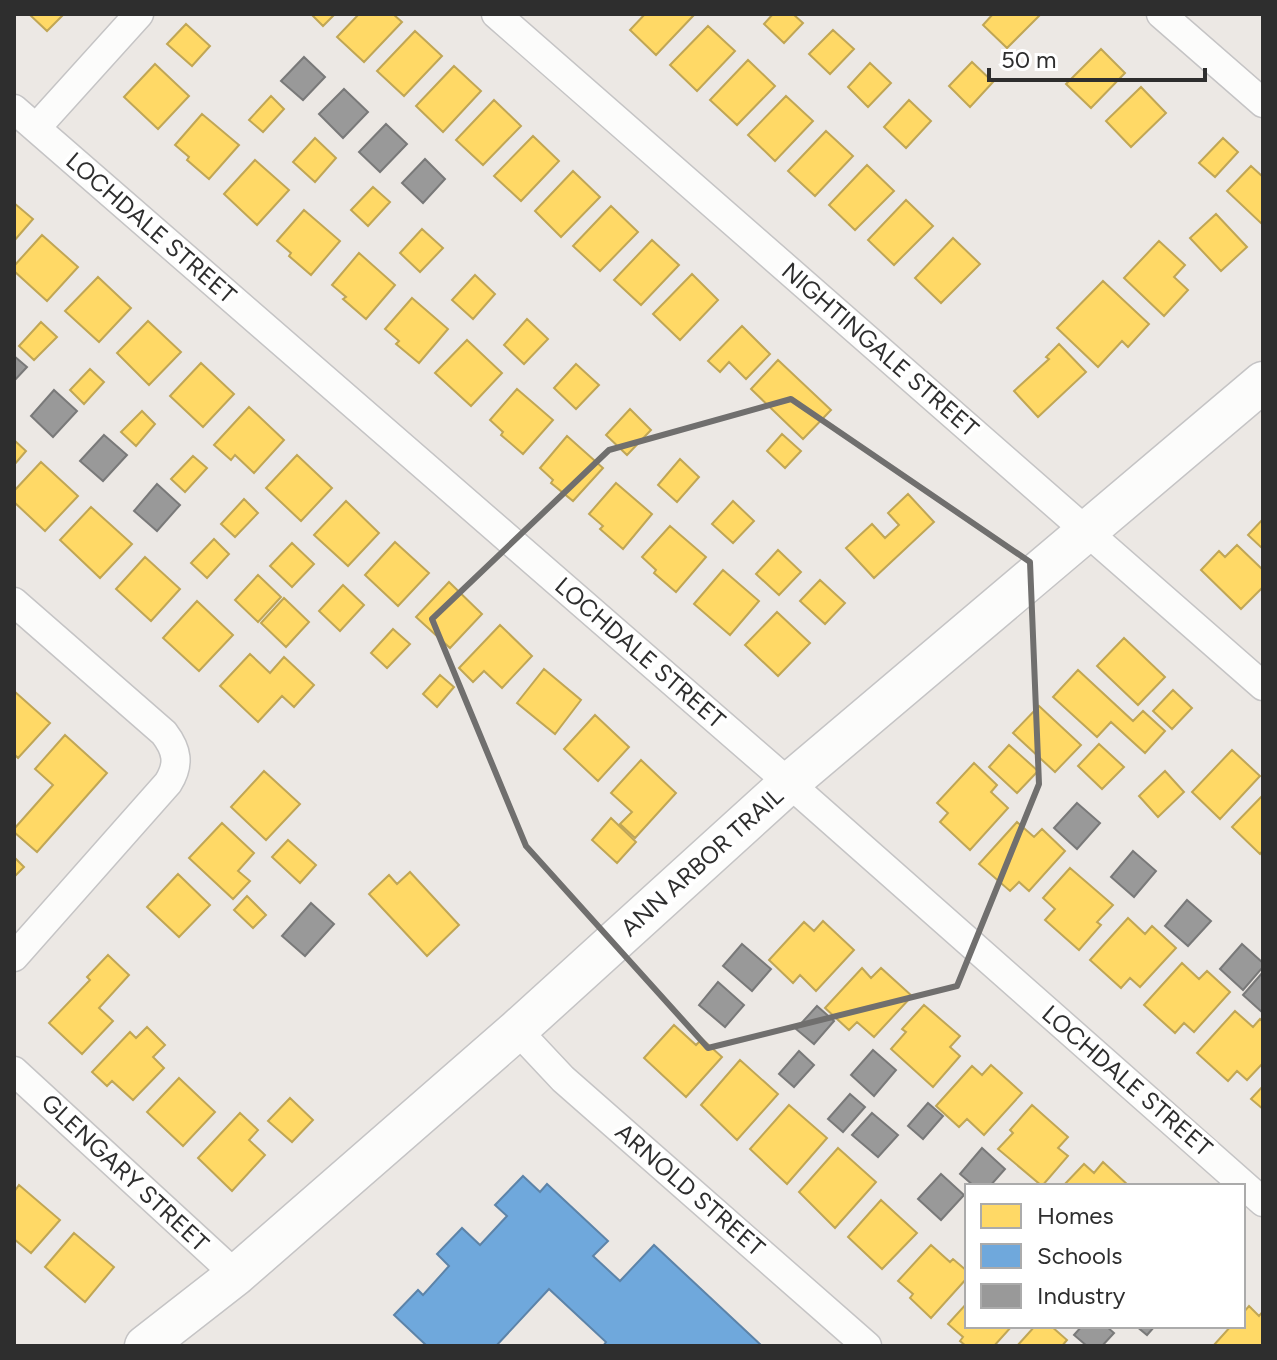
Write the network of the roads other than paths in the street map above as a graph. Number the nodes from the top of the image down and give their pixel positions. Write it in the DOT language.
graph roads {
  1 [pos="139,14"];
  2 [pos="496,14"];
  3 [pos="1161,14"];
  4 [pos="1263,103"];
  5 [pos="14,109"];
  6 [pos="36,128"];
  7 [pos="1263,382"];
  8 [pos="1087,533"];
  9 [pos="14,602"];
  10 [pos="1263,686"];
  11 [pos="789,783"];
  12 [pos="14,957"];
  13 [pos="517,1030"];
  14 [pos="14,1071"];
  15 [pos="1243,1184"];
  16 [pos="1245,1186"];
  17 [pos="1263,1202"];
  18 [pos="236,1275"];
  19 [pos="145,1346"];
  20 [pos="867,1346"];
  1 -- 6 [label="street"];
  2 -- 8 [label="street, NIGHTINGALE STREET"];
  3 -- 4 [label="street"];
  5 -- 6 [label="street, LOCHDALE STREET"];
  6 -- 11 [label="street, LOCHDALE STREET"];
  7 -- 8 [label="street, ANN ARBOR TRAIL"];
  8 -- 10 [label="street, NIGHTINGALE STREET"];
  8 -- 11 [label="street, ANN ARBOR TRAIL"];
  9 -- 12 [label="street"];
  11 -- 13 [label="street, ANN ARBOR TRAIL"];
  11 -- 15 [label="street, LOCHDALE STREET"];
  13 -- 18 [label="street, ANN ARBOR TRAIL"];
  13 -- 20 [label="street, ARNOLD STREET"];
  14 -- 18 [label="street, GLENGARY STREET"];
  16 -- 17 [label="street, LOCHDALE STREET"];
  18 -- 19 [label="street, ANN ARBOR TRAIL"];
}
